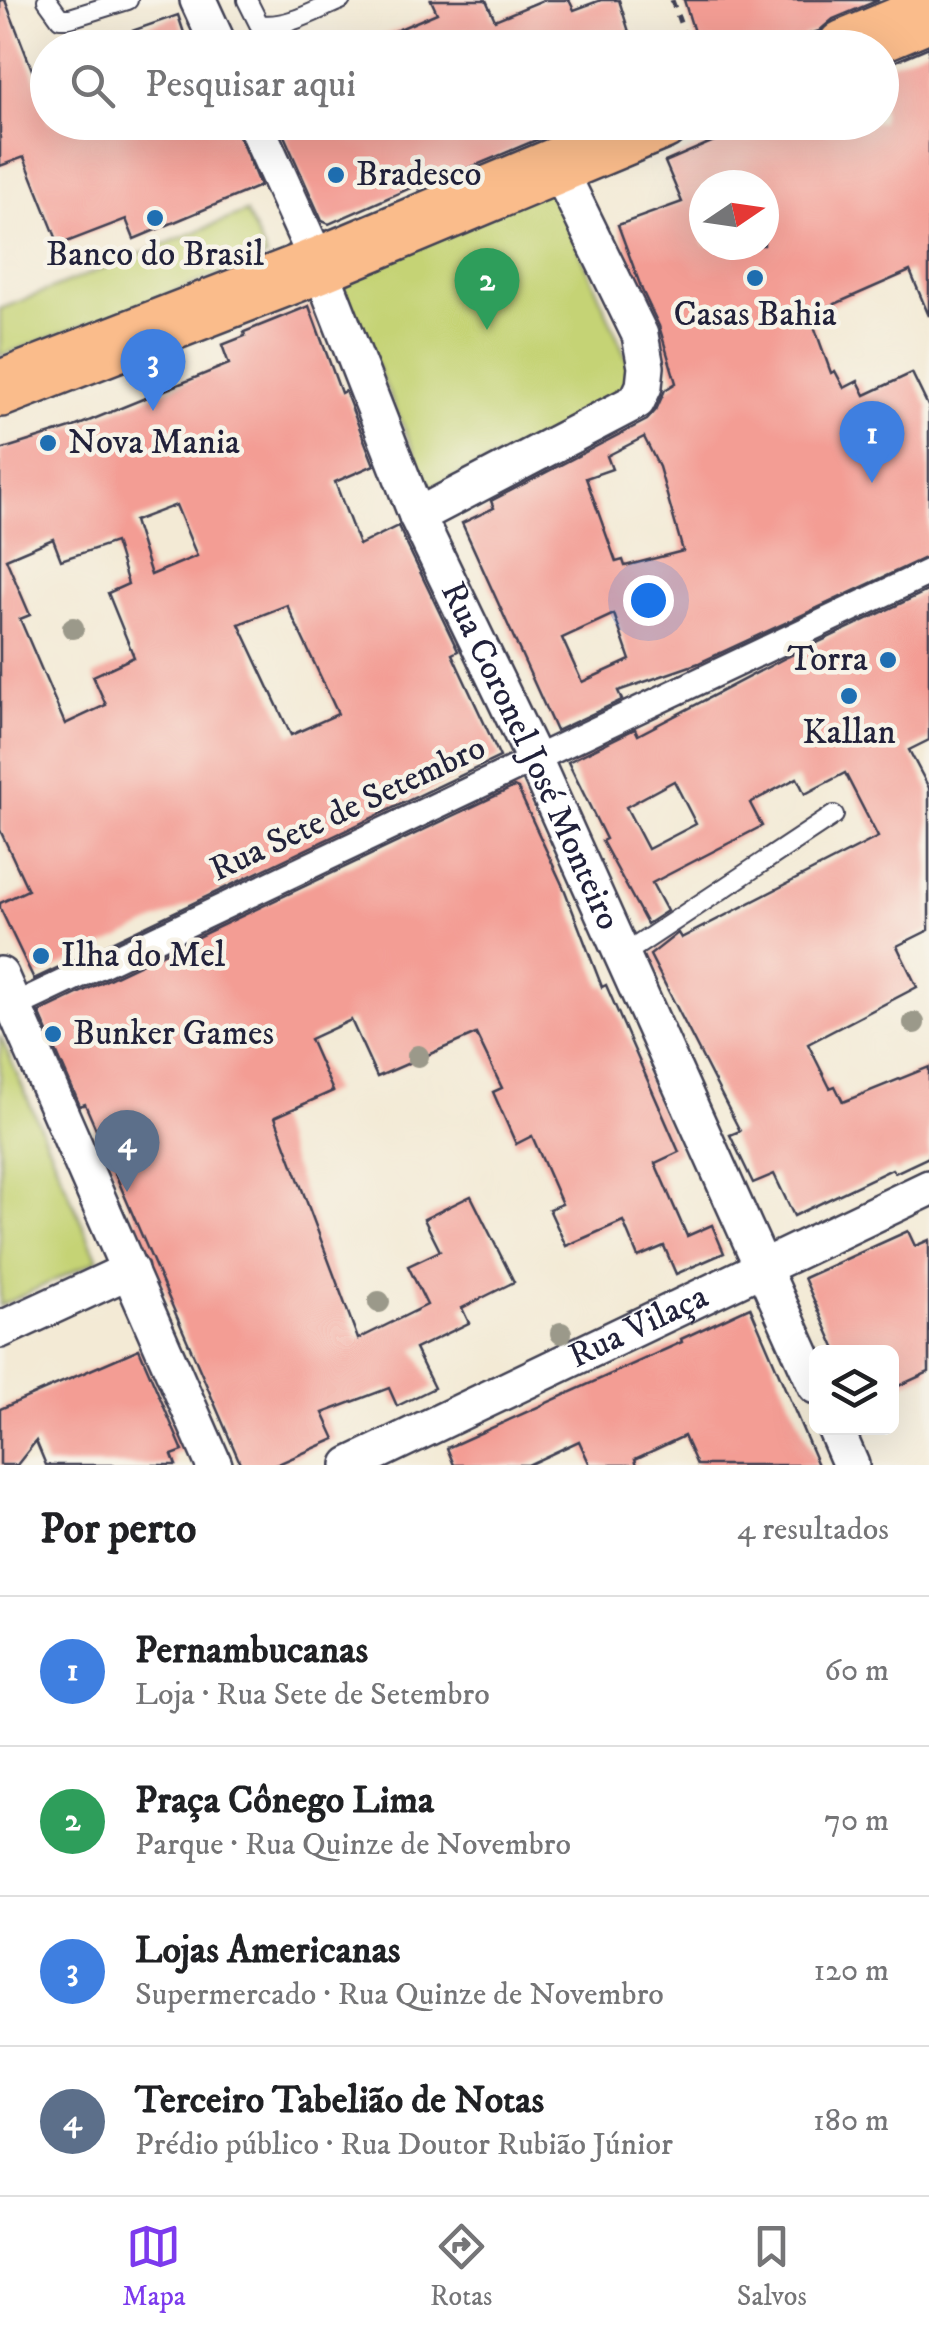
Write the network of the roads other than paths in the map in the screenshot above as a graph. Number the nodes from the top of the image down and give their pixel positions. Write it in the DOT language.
graph roads {
  1 [pos="46,0"];
  2 [pos="128,0"];
  3 [pos="198,0"];
  4 [pos="247,0"];
  5 [pos="340,0"];
  6 [pos="929,13"];
  7 [pos="212,30"];
  8 [pos="888,30"];
  9 [pos="262,140"];
  10 [pos="617,140"];
  11 [pos="557,165"];
  12 [pos="318,265"];
  13 [pos="0,389"];
  14 [pos="416,516"];
  15 [pos="929,572"];
  16 [pos="534,759"];
  17 [pos="834,815"];
  18 [pos="622,954"];
  19 [pos="5,998"];
  20 [pos="929,1188"];
  21 [pos="764,1266"];
  22 [pos="130,1270"];
  23 [pos="0,1330"];
  24 [pos="809,1370"];
  25 [pos="838,1435"];
  26 [pos="214,1465"];
  27 [pos="350,1465"];
  28 [pos="852,1465"];
  1 -- 2 [label="lane"];
  3 -- 7 [label="street"];
  4 -- 5 [label="lane"];
  6 -- 8 [label="main road"];
  9 -- 12 [label="street, Rua Coronel José Monteiro"];
  10 -- 11 [label="main road"];
  11 -- 12 [label="main road"];
  11 -- 14 [label="street"];
  12 -- 13 [label="main road"];
  12 -- 14 [label="street, Rua Coronel José Monteiro"];
  14 -- 16 [label="street, Rua Coronel José Monteiro"];
  15 -- 16 [label="street, Rua Sete de Setembro"];
  16 -- 18 [label="street, Rua Coronel José Monteiro"];
  16 -- 19 [label="street, Rua Sete de Setembro"];
  17 -- 18 [label="lane"];
  18 -- 21 [label="street, Rua Coronel José Monteiro"];
  19 -- 22 [label="street"];
  20 -- 21 [label="street, Rua Vilaça"];
  21 -- 24 [label="street, Rua Coronel José Monteiro"];
  21 -- 27 [label="street, Rua Vilaça"];
  22 -- 23 [label="street"];
  22 -- 26 [label="street"];
  25 -- 28 [label="street"];
}
